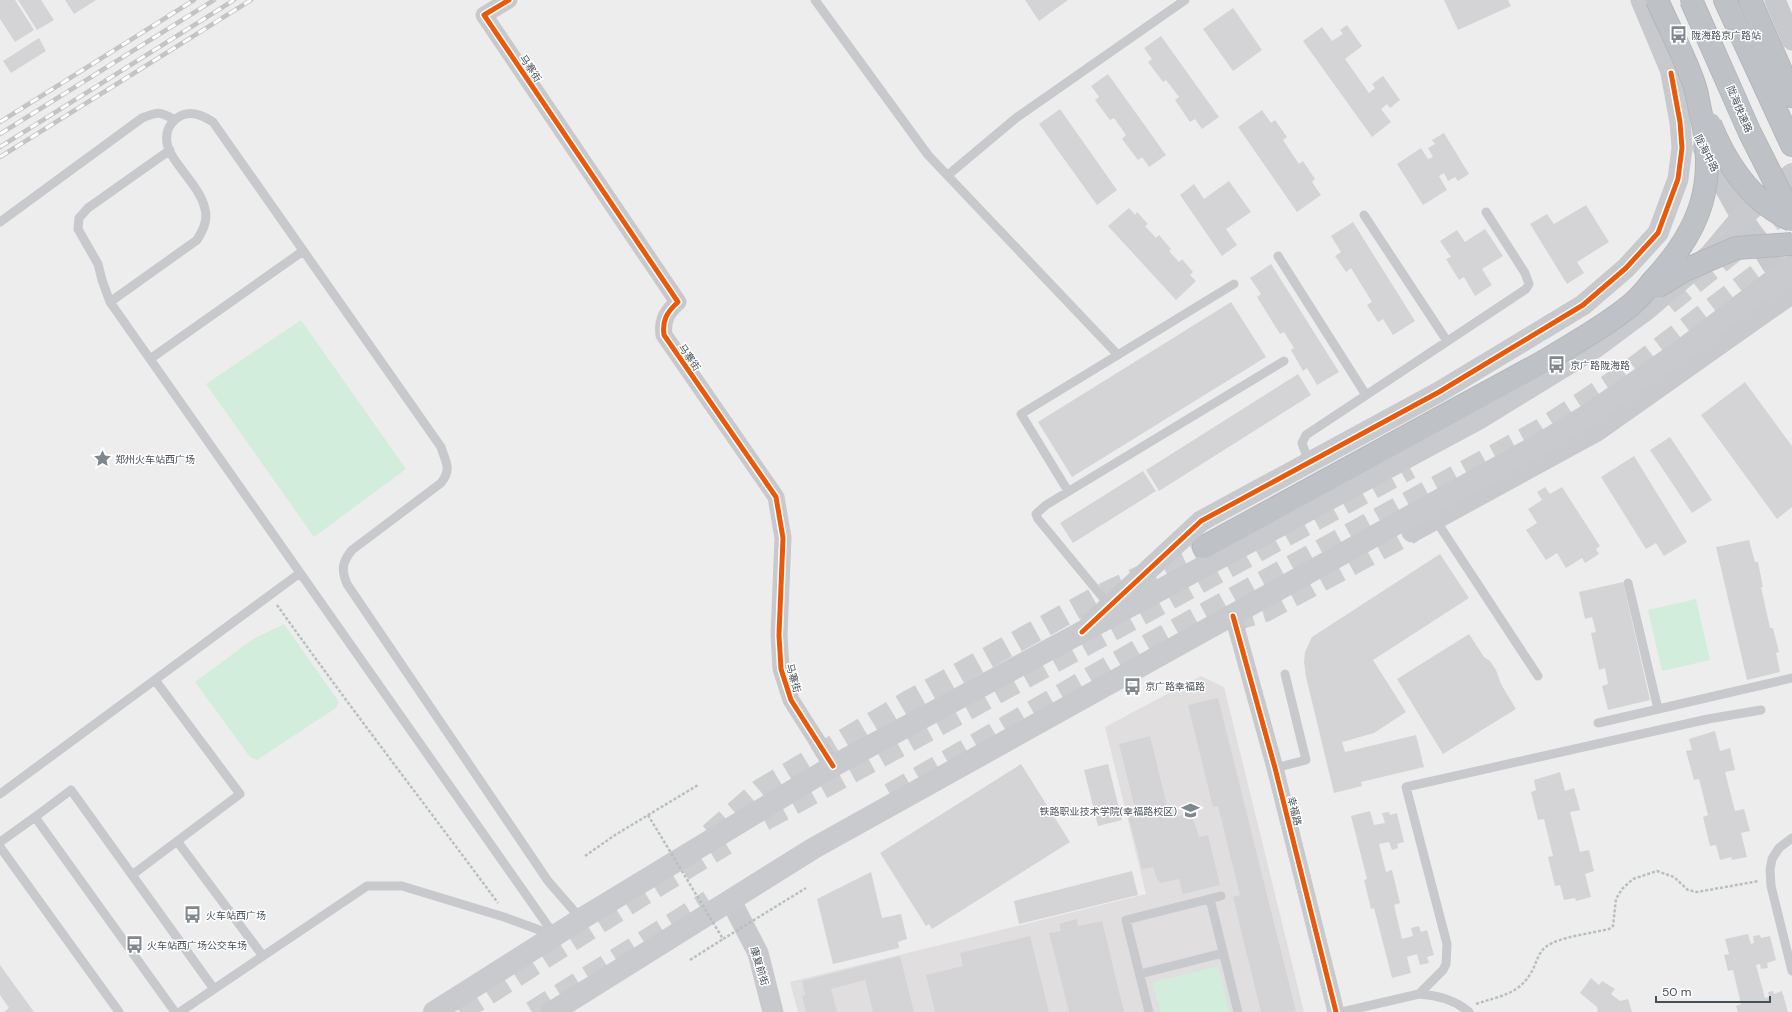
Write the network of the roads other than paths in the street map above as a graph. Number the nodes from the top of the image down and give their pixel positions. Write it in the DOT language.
graph roads {
  1 [pos="509,0"];
  2 [pos="815,0"];
  3 [pos="1185,0"];
  4 [pos="1640,0"];
  5 [pos="1657,0"];
  6 [pos="1691,0"];
  7 [pos="1725,0"];
  8 [pos="1750,0"];
  9 [pos="1775,0"];
  10 [pos="1792,40"];
  11 [pos="1671,73"];
  12 [pos="1694,84"];
  13 [pos="1792,96"];
  14 [pos="173,120"];
  15 [pos="1792,145"];
  16 [pos="170,150"];
  17 [pos="1792,174"];
  18 [pos="948,175"];
  19 [pos="1486,212"];
  20 [pos="1364,215"];
  21 [pos="1792,216"];
  22 [pos="1742,217"];
  23 [pos="1792,220"];
  24 [pos="0,222"];
  25 [pos="1792,244"];
  26 [pos="303,251"];
  27 [pos="1278,256"];
  28 [pos="1786,270"];
  29 [pos="1234,284"];
  30 [pos="1791,295"];
  31 [pos="110,302"];
  32 [pos="1632,304"];
  33 [pos="1447,341"];
  34 [pos="1118,355"];
  35 [pos="150,359"];
  36 [pos="1284,361"];
  37 [pos="1366,395"];
  38 [pos="1309,462"];
  39 [pos="1068,491"];
  40 [pos="1435,519"];
  41 [pos="1412,532"];
  42 [pos="1204,547"];
  43 [pos="300,573"];
  44 [pos="1628,583"];
  45 [pos="1109,605"];
  46 [pos="1233,616"];
  47 [pos="1082,632"];
  48 [pos="1285,674"];
  49 [pos="1538,676"];
  50 [pos="1792,678"];
  51 [pos="155,680"];
  52 [pos="1658,709"];
  53 [pos="1761,710"];
  54 [pos="1598,723"];
  55 [pos="832,766"];
  56 [pos="1275,768"];
  57 [pos="0,794"];
  58 [pos="35,816"];
  59 [pos="1792,838"];
  60 [pos="177,840"];
  61 [pos="0,842"];
  62 [pos="0,847"];
  63 [pos="132,875"];
  64 [pos="1222,896"];
  65 [pos="1210,899"];
  66 [pos="731,901"];
  67 [pos="581,918"];
  68 [pos="554,936"];
  69 [pos="1223,953"];
  70 [pos="263,956"];
  71 [pos="1792,971"];
  72 [pos="1140,974"];
  73 [pos="214,989"];
  74 [pos="1419,994"];
  75 [pos="1467,1010"];
  76 [pos="119,1012"];
  77 [pos="175,1012"];
  78 [pos="180,1012"];
  79 [pos="434,1012"];
  80 [pos="552,1012"];
  81 [pos="773,1012"];
  82 [pos="1149,1012"];
  83 [pos="1238,1012"];
  84 [pos="1336,1012"];
  85 [pos="1342,1012"];
  1 -- 55 [label="street, 马寨街"];
  2 -- 18 [label="lane"];
  3 -- 18 [label="lane"];
  4 -- 11 [label="street, 陇海中路"];
  5 -- 12 [label="highway, bridge"];
  6 -- 21 [label="highway, 陇海快速路, bridge"];
  7 -- 15 [label="highway"];
  8 -- 13 [label="highway"];
  9 -- 10 [label="street"];
  11 -- 22 [label="street, 陇海中路"];
  11 -- 38 [label="street"];
  12 -- 23 [label="highway, bridge"];
  12 -- 32 [label="highway, bridge"];
  14 -- 16 [label="lane"];
  14 -- 24 [label="lane"];
  14 -- 26 [label="lane"];
  16 -- 31 [label="lane"];
  16 -- 31 [label="lane"];
  17 -- 22 [label="main road"];
  18 -- 34 [label="lane"];
  19 -- 33 [label="lane"];
  20 -- 33 [label="lane"];
  22 -- 28 [label="street, 陇海中路"];
  22 -- 47 [label="main road"];
  25 -- 32 [label="highway, bridge"];
  26 -- 35 [label="lane"];
  26 -- 67 [label="lane"];
  27 -- 37 [label="lane"];
  28 -- 30 [label="street, 陇海中路"];
  28 -- 46 [label="main road"];
  29 -- 34 [label="lane"];
  30 -- 40 [label="street"];
  31 -- 35 [label="lane"];
  32 -- 42 [label="highway, bridge"];
  33 -- 37 [label="lane"];
  34 -- 39 [label="lane"];
  35 -- 43 [label="lane"];
  36 -- 39 [label="lane"];
  37 -- 38 [label="lane"];
  38 -- 45 [label="street"];
  39 -- 45 [label="lane"];
  40 -- 41 [label="street"];
  40 -- 49 [label="lane"];
  43 -- 51 [label="lane"];
  43 -- 68 [label="lane"];
  44 -- 52 [label="lane"];
  45 -- 47 [label="street"];
  46 -- 56 [label="street, 幸福路"];
  46 -- 66 [label="main road"];
  47 -- 55 [label="main road"];
  48 -- 56 [label="lane"];
  50 -- 52 [label="lane"];
  51 -- 57 [label="lane"];
  51 -- 60 [label="lane"];
  52 -- 54 [label="lane"];
  53 -- 74 [label="lane"];
  55 -- 67 [label="main road"];
  56 -- 84 [label="street, 幸福路"];
  58 -- 61 [label="lane"];
  58 -- 63 [label="lane"];
  58 -- 77 [label="lane"];
  59 -- 71 [label="lane"];
  60 -- 63 [label="lane"];
  60 -- 70 [label="lane"];
  62 -- 76 [label="lane"];
  63 -- 73 [label="lane"];
  64 -- 65 [label="lane"];
  65 -- 69 [label="lane"];
  65 -- 72 [label="lane"];
  66 -- 80 [label="main road"];
  66 -- 81 [label="street, 康复前街"];
  67 -- 68 [label="main road"];
  68 -- 70 [label="lane"];
  68 -- 79 [label="main road"];
  69 -- 72 [label="lane"];
  69 -- 83 [label="lane"];
  70 -- 73 [label="lane"];
  72 -- 82 [label="lane"];
  73 -- 78 [label="lane"];
  74 -- 75 [label="lane"];
  74 -- 85 [label="lane"];
}
